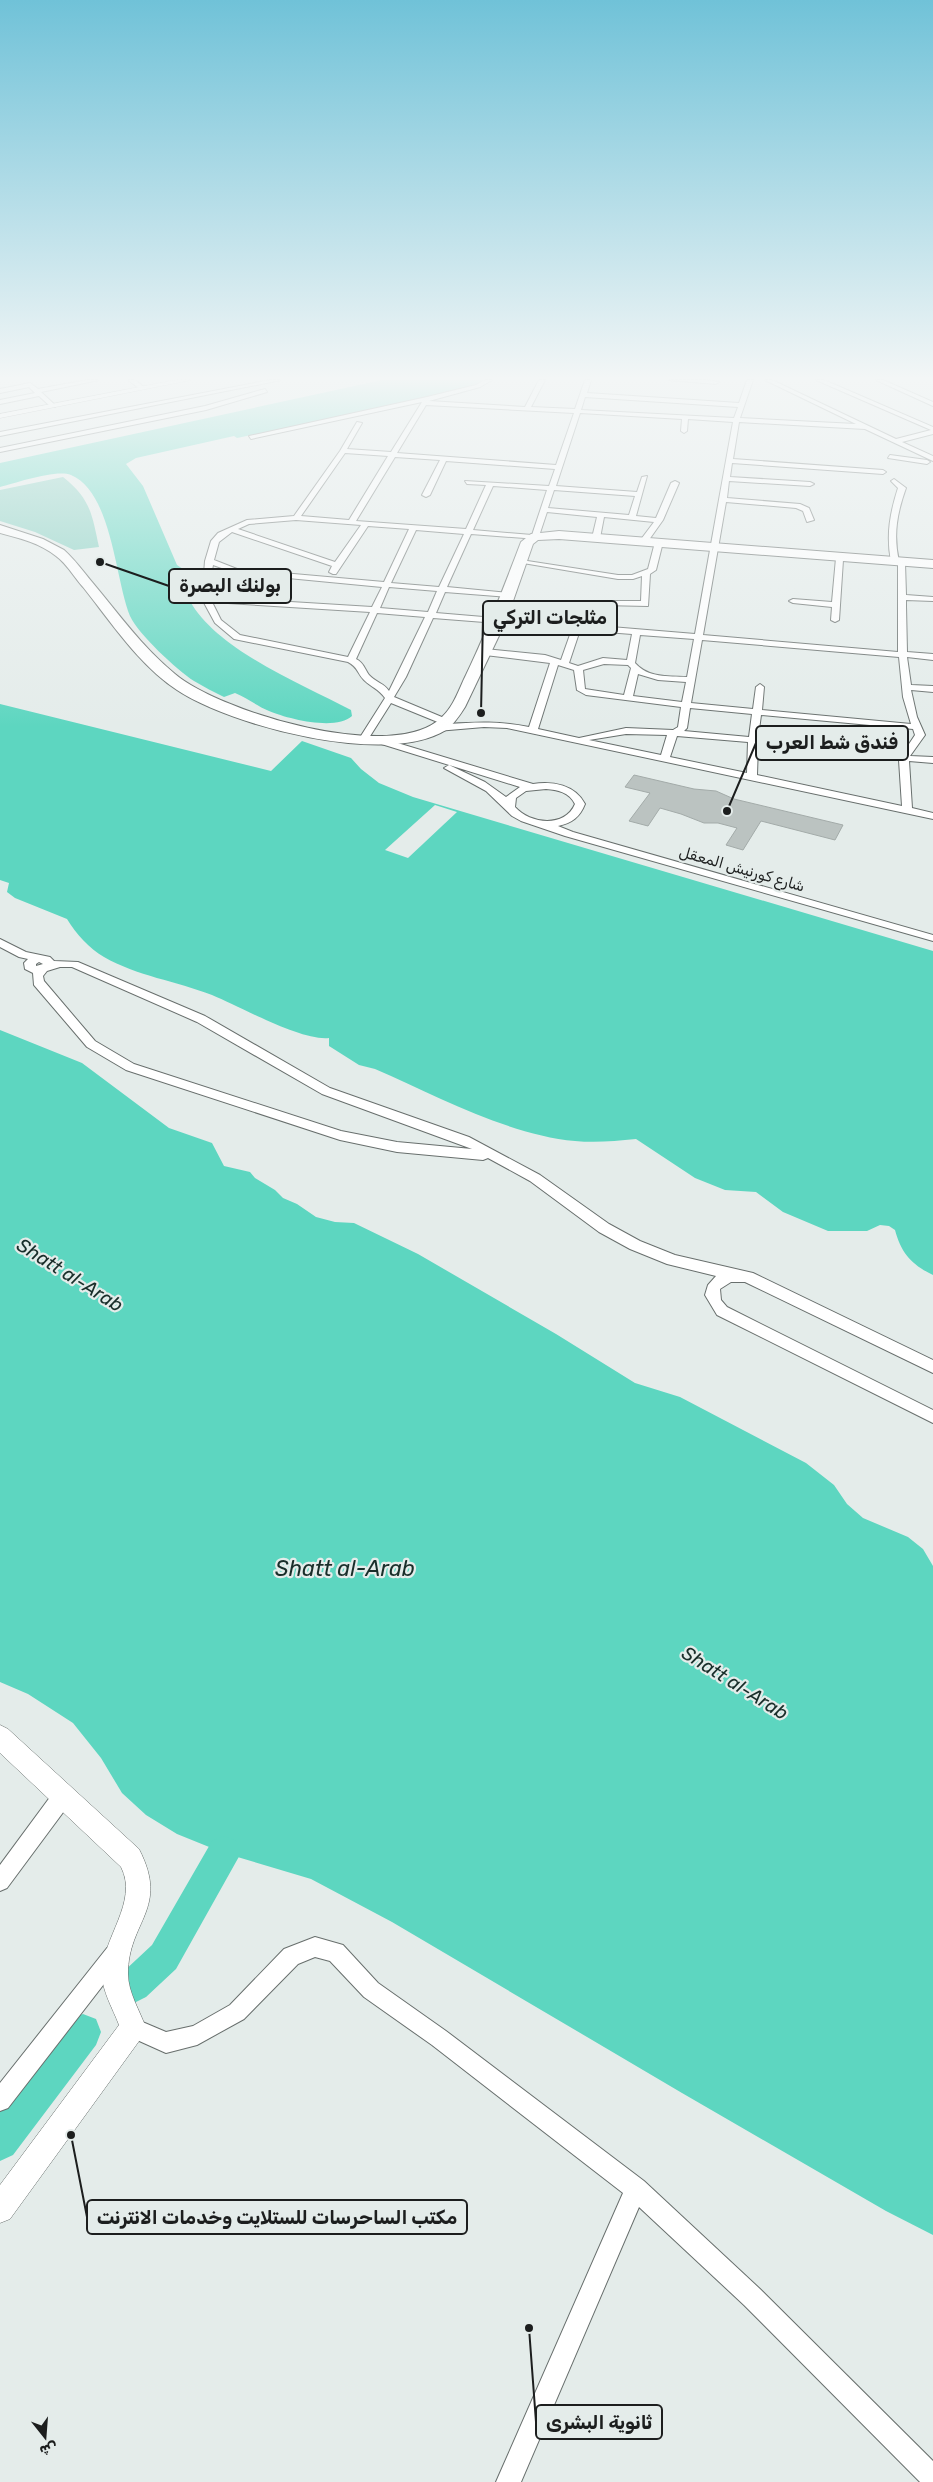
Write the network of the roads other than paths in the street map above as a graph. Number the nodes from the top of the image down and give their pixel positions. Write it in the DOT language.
graph roads {
  1 [pos="312,496"];
  2 [pos="367,496"];
  3 [pos="485,496"];
  4 [pos="549,496"];
  5 [pos="638,496"];
  6 [pos="669,496"];
  7 [pos="723,496"];
  8 [pos="899,496"];
  9 [pos="722,500"];
  10 [pos="544,510"];
  11 [pos="602,515"];
  12 [pos="296,518"];
  13 [pos="632,518"];
  14 [pos="659,520"];
  15 [pos="810,520"];
  16 [pos="351,522"];
  17 [pos="366,523"];
  18 [pos="414,527"];
  19 [pos="0,529"];
  20 [pos="230,529"];
  21 [pos="468,532"];
  22 [pos="541,536"];
  23 [pos="596,538"];
  24 [pos="643,542"];
  25 [pos="658,546"];
  26 [pos="715,549"];
  27 [pos="839,560"];
  28 [pos="209,561"];
  29 [pos="521,562"];
  30 [pos="898,563"];
  31 [pos="336,565"];
  32 [pos="933,566"];
  33 [pos="646,574"];
  34 [pos="330,580"];
  35 [pos="386,585"];
  36 [pos="441,590"];
  37 [pos="509,595"];
  38 [pos="902,597"];
  39 [pos="206,599"];
  40 [pos="933,600"];
  41 [pos="793,601"];
  42 [pos="836,605"];
  43 [pos="373,610"];
  44 [pos="429,615"];
  45 [pos="834,620"];
  46 [pos="499,622"];
  47 [pos="573,628"];
  48 [pos="636,633"];
  49 [pos="698,638"];
  50 [pos="485,652"];
  51 [pos="904,655"];
  52 [pos="933,658"];
  53 [pos="351,660"];
  54 [pos="560,663"];
  55 [pos="633,666"];
  56 [pos="578,669"];
  57 [pos="690,680"];
  58 [pos="760,687"];
  59 [pos="908,687"];
  60 [pos="933,689"];
  61 [pos="628,698"];
  62 [pos="390,699"];
  63 [pos="686,705"];
  64 [pos="757,711"];
  65 [pos="442,725"];
  66 [pos="916,727"];
  67 [pos="533,730"];
  68 [pos="675,733"];
  69 [pos="575,739"];
  70 [pos="371,740"];
  71 [pos="753,740"];
  72 [pos="429,756"];
  73 [pos="905,756"];
  74 [pos="665,759"];
  75 [pos="933,760"];
  76 [pos="752,779"];
  77 [pos="531,787"];
  78 [pos="510,807"];
  79 [pos="908,811"];
  80 [pos="933,816"];
  81 [pos="544,824"];
  82 [pos="933,938"];
  83 [pos="3,948"];
  84 [pos="39,965"];
  85 [pos="501,1159"];
  86 [pos="731,1275"];
  87 [pos="933,1367"];
  88 [pos="933,1416"];
  89 [pos="0,1738"];
  90 [pos="63,1796"];
  91 [pos="0,1881"];
  92 [pos="117,1951"];
  93 [pos="133,2028"];
  94 [pos="0,2100"];
  95 [pos="636,2189"];
  96 [pos="0,2209"];
  97 [pos="933,2478"];
  98 [pos="508,2482"];
  1 -- 12 [label="street"];
  2 -- 16 [label="street"];
  3 -- 21 [label="street"];
  4 -- 10 [label="street"];
  5 -- 13 [label="street"];
  6 -- 14 [label="street"];
  7 -- 9 [label="street"];
  8 -- 30 [label="street"];
  9 -- 15 [label="street"];
  9 -- 26 [label="street"];
  10 -- 11 [label="street"];
  10 -- 22 [label="street"];
  11 -- 13 [label="street"];
  11 -- 23 [label="street"];
  12 -- 16 [label="street"];
  12 -- 20 [label="street"];
  13 -- 14 [label="street"];
  14 -- 24 [label="street"];
  16 -- 17 [label="street"];
  17 -- 18 [label="street"];
  17 -- 31 [label="street"];
  18 -- 21 [label="street"];
  18 -- 35 [label="street"];
  19 -- 70 [label="main road"];
  20 -- 28 [label="street"];
  20 -- 31 [label="street"];
  21 -- 22 [label="street"];
  21 -- 36 [label="street"];
  22 -- 23 [label="main road"];
  22 -- 25 [label="main road"];
  22 -- 29 [label="main road"];
  23 -- 24 [label="main road"];
  24 -- 26 [label="main road"];
  25 -- 26 [label="main road"];
  25 -- 33 [label="street"];
  26 -- 27 [label="main road"];
  26 -- 30 [label="main road"];
  26 -- 49 [label="street"];
  27 -- 30 [label="main road"];
  27 -- 42 [label="street"];
  28 -- 34 [label="street"];
  28 -- 39 [label="street"];
  29 -- 33 [label="street"];
  29 -- 37 [label="main road"];
  30 -- 32 [label="main road"];
  30 -- 38 [label="street"];
  31 -- 34 [label="street"];
  33 -- 47 [label="street"];
  34 -- 35 [label="street"];
  35 -- 36 [label="street"];
  35 -- 43 [label="street"];
  36 -- 37 [label="street"];
  36 -- 44 [label="street"];
  37 -- 46 [label="main road"];
  38 -- 40 [label="street"];
  38 -- 51 [label="street"];
  39 -- 43 [label="street"];
  39 -- 53 [label="street"];
  41 -- 42 [label="street"];
  42 -- 45 [label="street"];
  43 -- 44 [label="street"];
  43 -- 53 [label="street"];
  44 -- 46 [label="street"];
  44 -- 62 [label="street"];
  46 -- 47 [label="street"];
  46 -- 50 [label="main road"];
  47 -- 48 [label="street"];
  47 -- 54 [label="street"];
  48 -- 49 [label="street"];
  48 -- 55 [label="street"];
  49 -- 51 [label="street"];
  49 -- 57 [label="street"];
  50 -- 54 [label="street"];
  50 -- 65 [label="main road"];
  51 -- 52 [label="street"];
  51 -- 59 [label="street"];
  53 -- 62 [label="street"];
  54 -- 56 [label="street"];
  54 -- 67 [label="street"];
  55 -- 56 [label="street"];
  55 -- 57 [label="street"];
  55 -- 61 [label="street"];
  56 -- 61 [label="street"];
  57 -- 63 [label="street"];
  58 -- 64 [label="street"];
  59 -- 60 [label="street"];
  59 -- 66 [label="street"];
  61 -- 63 [label="street"];
  62 -- 65 [label="street"];
  62 -- 70 [label="street"];
  63 -- 64 [label="street"];
  63 -- 68 [label="street"];
  64 -- 66 [label="street"];
  64 -- 71 [label="street"];
  65 -- 67 [label="street"];
  65 -- 70 [label="main road"];
  66 -- 73 [label="street"];
  67 -- 69 [label="street"];
  68 -- 69 [label="street"];
  68 -- 71 [label="street"];
  68 -- 74 [label="street"];
  69 -- 74 [label="street"];
  70 -- 72 [label="street"];
  71 -- 73 [label="street"];
  71 -- 76 [label="street"];
  72 -- 77 [label="street"];
  72 -- 78 [label="street, شارع كورنيش المعقل"];
  73 -- 75 [label="street"];
  73 -- 79 [label="street"];
  74 -- 76 [label="street"];
  76 -- 79 [label="street"];
  77 -- 78 [label="street"];
  77 -- 81 [label="street"];
  78 -- 81 [label="street, شارع كورنيش المعقل"];
  79 -- 80 [label="street"];
  81 -- 82 [label="street, شارع كورنيش المعقل"];
  83 -- 84 [label="street"];
  84 -- 85 [label="street"];
  84 -- 85 [label="street"];
  85 -- 86 [label="street"];
  86 -- 87 [label="street"];
  86 -- 88 [label="street"];
  89 -- 90 [label="street"];
  90 -- 91 [label="street"];
  90 -- 92 [label="street"];
  92 -- 93 [label="street"];
  92 -- 94 [label="street"];
  93 -- 95 [label="street"];
  93 -- 96 [label="street"];
  95 -- 97 [label="street"];
  95 -- 98 [label="street"];
}
